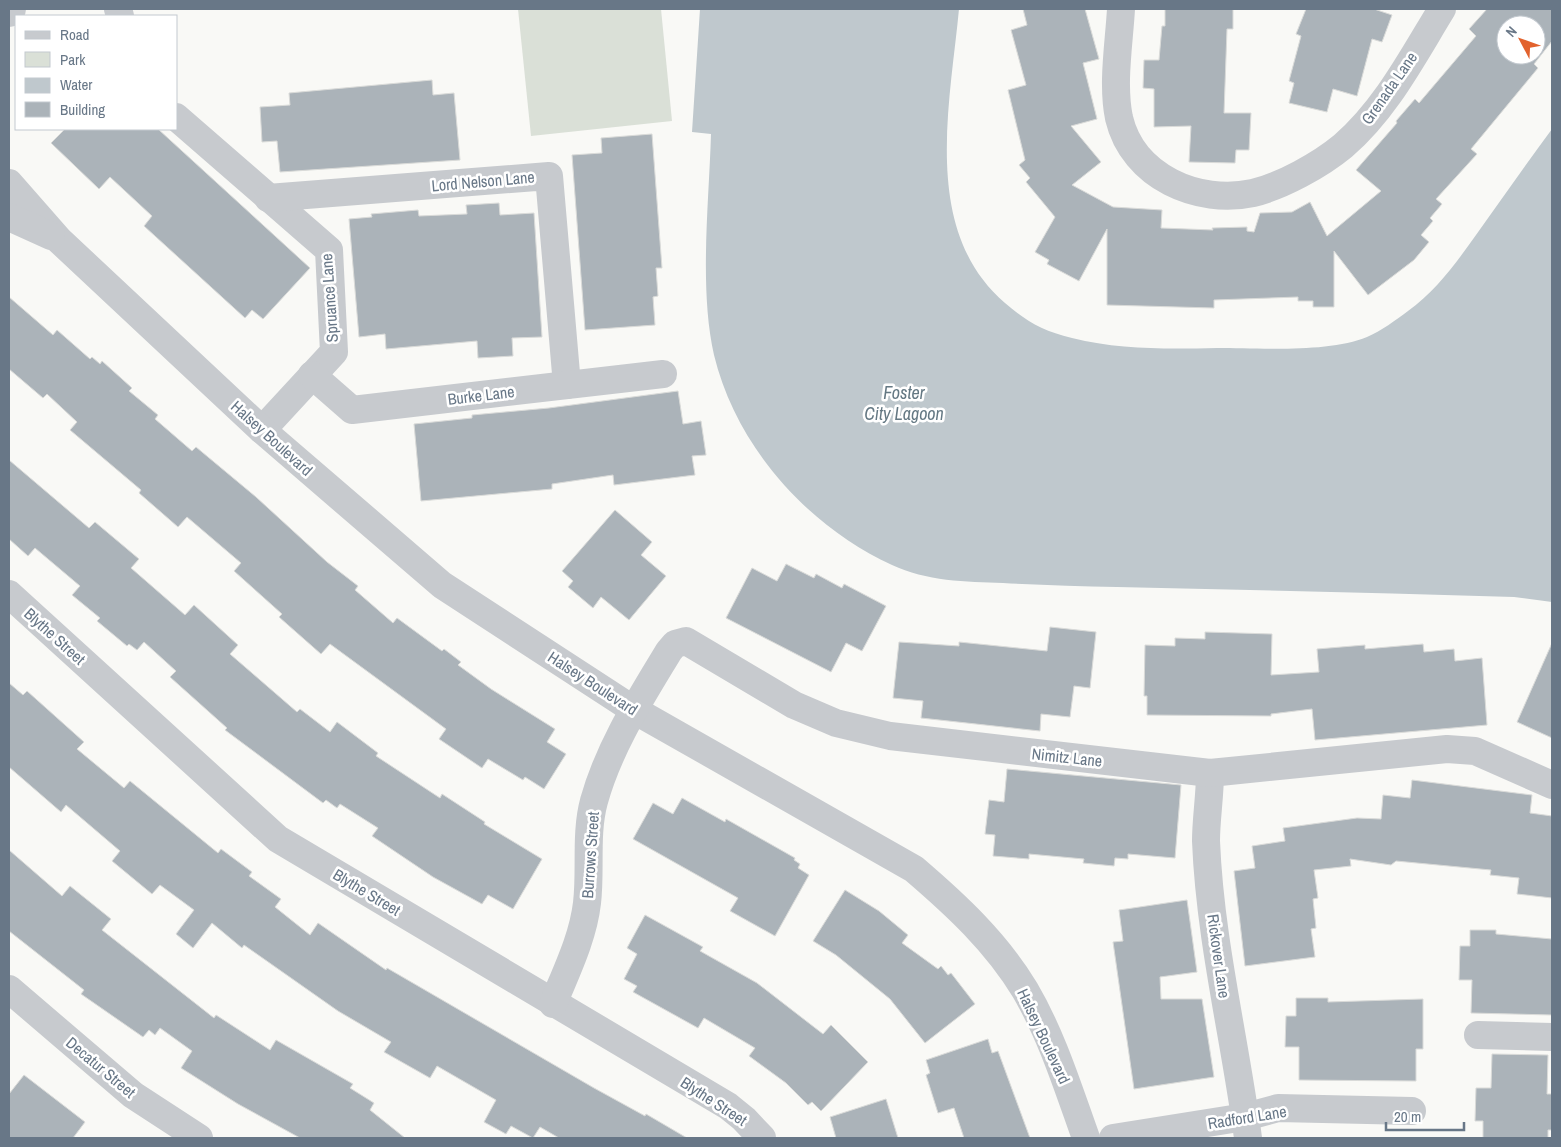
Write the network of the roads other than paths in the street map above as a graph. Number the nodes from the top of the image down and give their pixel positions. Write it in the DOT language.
graph roads {
  1 [pos="12,9"];
  2 [pos="1121,9"];
  3 [pos="1442,9"];
  4 [pos="9,13"];
  5 [pos="178,118"];
  6 [pos="9,183"];
  7 [pos="268,198"];
  8 [pos="9,217"];
  9 [pos="59,240"];
  10 [pos="663,374"];
  11 [pos="312,375"];
  12 [pos="567,385"];
  13 [pos="262,430"];
  14 [pos="9,594"];
  15 [pos="634,710"];
  16 [pos="1210,773"];
  17 [pos="1552,785"];
  18 [pos="9,989"];
  19 [pos="552,1004"];
  20 [pos="1478,1035"];
  21 [pos="1552,1037"];
  22 [pos="1412,1111"];
  23 [pos="1247,1128"];
  24 [pos="199,1138"];
  25 [pos="762,1138"];
  26 [pos="1086,1138"];
  27 [pos="1113,1138"];
  1 -- 4 [label="street"];
  2 -- 3 [label="street, Grenada Lane"];
  5 -- 7 [label="street, Spruance Lane"];
  6 -- 9 [label="street, Halsey Boulevard"];
  7 -- 11 [label="street, Spruance Lane"];
  7 -- 12 [label="street, Lord Nelson Lane"];
  8 -- 9 [label="street, Halsey Boulevard"];
  9 -- 13 [label="street, Halsey Boulevard"];
  10 -- 12 [label="street, Burke Lane"];
  11 -- 12 [label="street, Burke Lane"];
  11 -- 13 [label="street, Spruance Lane"];
  13 -- 15 [label="street, Halsey Boulevard"];
  14 -- 19 [label="street, Blythe Street"];
  15 -- 16 [label="street, Nimitz Lane"];
  15 -- 19 [label="street, Burrows Street"];
  15 -- 26 [label="street, Halsey Boulevard"];
  16 -- 17 [label="street, Nimitz Lane"];
  16 -- 23 [label="street, Rickover Lane"];
  18 -- 24 [label="street, Decatur Street"];
  19 -- 25 [label="street, Blythe Street"];
  20 -- 21 [label="street"];
  22 -- 23 [label="street, Radford Lane"];
  23 -- 27 [label="street, Radford Lane"];
}
